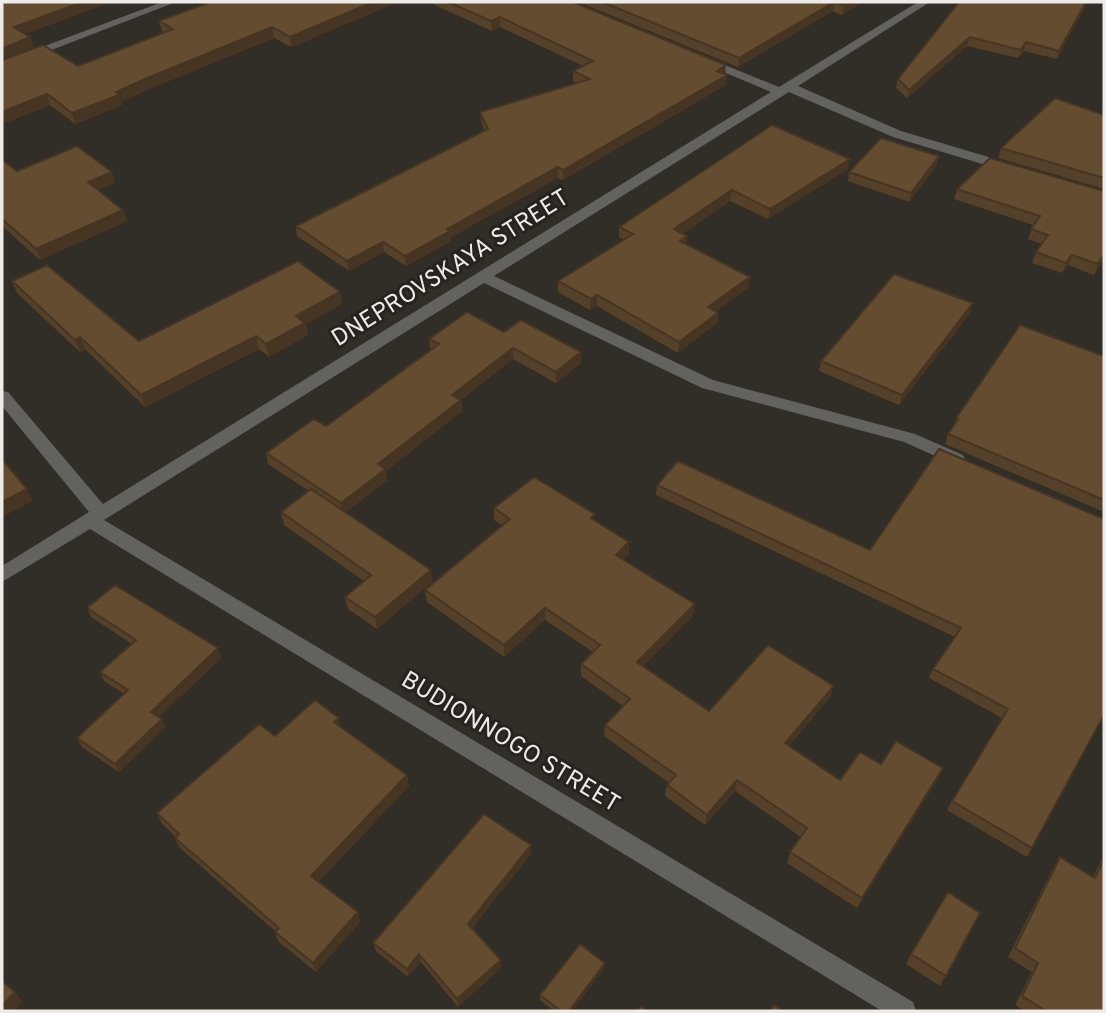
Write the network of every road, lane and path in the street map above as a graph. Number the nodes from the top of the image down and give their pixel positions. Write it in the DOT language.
graph roads {
  1 [pos="171,2"];
  2 [pos="925,2"];
  3 [pos="691,55"];
  4 [pos="2,66"];
  5 [pos="784,89"];
  6 [pos="1027,173"];
  7 [pos="482,276"];
  8 [pos="2,396"];
  9 [pos="970,464"];
  10 [pos="94,516"];
  11 [pos="2,575"];
  12 [pos="904,1011"];
  1 -- 4 [label="street"];
  2 -- 5 [label="street, DNEPROVSKAYA STREET"];
  3 -- 5 [label="street"];
  5 -- 6 [label="street"];
  5 -- 7 [label="street, DNEPROVSKAYA STREET"];
  7 -- 9 [label="street"];
  7 -- 10 [label="street, DNEPROVSKAYA STREET"];
  8 -- 10 [label="street, BUDIONNOGO STREET"];
  10 -- 11 [label="street, DNEPROVSKAYA STREET"];
  10 -- 12 [label="street, BUDIONNOGO STREET"];
}
